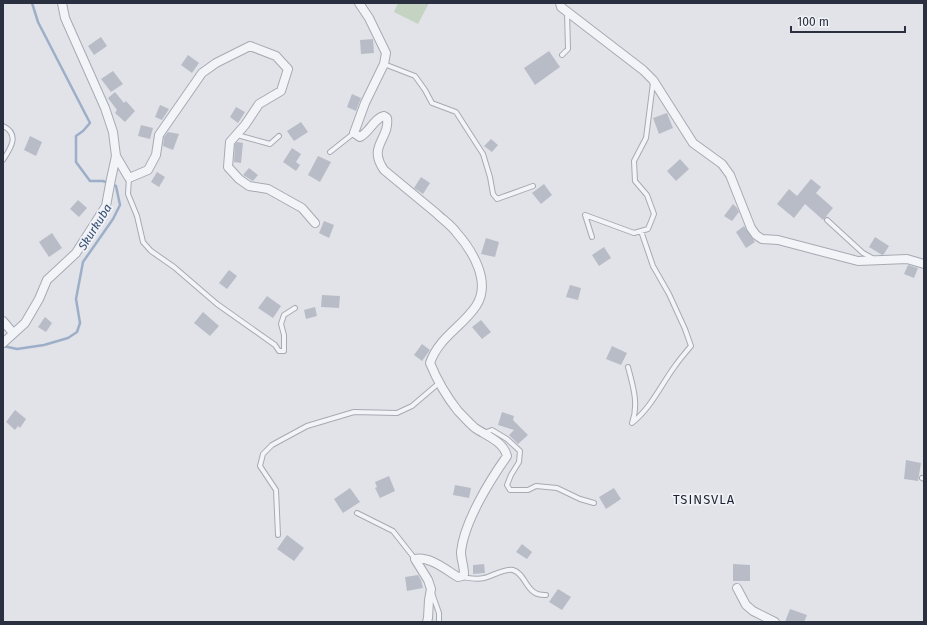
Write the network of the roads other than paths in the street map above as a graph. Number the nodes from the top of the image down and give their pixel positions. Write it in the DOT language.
graph roads {
  1 [pos="62,3"];
  2 [pos="358,3"];
  3 [pos="560,3"];
  4 [pos="567,11"];
  5 [pos="562,54"];
  6 [pos="384,64"];
  7 [pos="653,80"];
  8 [pos="3,126"];
  9 [pos="354,132"];
  10 [pos="236,134"];
  11 [pos="279,136"];
  12 [pos="330,152"];
  13 [pos="116,156"];
  14 [pos="3,160"];
  15 [pos="129,178"];
  16 [pos="533,186"];
  17 [pos="827,220"];
  18 [pos="315,223"];
  19 [pos="641,231"];
  20 [pos="592,237"];
  21 [pos="876,260"];
  22 [pos="924,264"];
  23 [pos="295,308"];
  24 [pos="3,321"];
  25 [pos="14,333"];
  26 [pos="4,342"];
  27 [pos="628,367"];
  28 [pos="439,383"];
  29 [pos="484,433"];
  30 [pos="594,503"];
  31 [pos="357,513"];
  32 [pos="278,535"];
  33 [pos="415,559"];
  34 [pos="462,576"];
  35 [pos="737,588"];
  36 [pos="431,589"];
  37 [pos="546,595"];
  38 [pos="426,622"];
  39 [pos="440,622"];
  40 [pos="775,622"];
  1 -- 13 [label="street"];
  2 -- 6 [label="street"];
  3 -- 4 [label="street"];
  4 -- 5 [label="lane"];
  4 -- 7 [label="street"];
  6 -- 9 [label="street"];
  6 -- 16 [label="lane"];
  7 -- 19 [label="lane"];
  7 -- 21 [label="street"];
  8 -- 14 [label="lane"];
  9 -- 12 [label="lane"];
  9 -- 28 [label="street"];
  10 -- 11 [label="lane"];
  10 -- 15 [label="street"];
  10 -- 18 [label="street"];
  13 -- 15 [label="street"];
  13 -- 25 [label="street"];
  15 -- 23 [label="lane"];
  17 -- 21 [label="lane"];
  19 -- 20 [label="lane"];
  19 -- 27 [label="lane"];
  21 -- 22 [label="street"];
  24 -- 25 [label="street"];
  25 -- 26 [label="street"];
  28 -- 29 [label="street"];
  28 -- 32 [label="lane"];
  29 -- 30 [label="lane"];
  29 -- 34 [label="street"];
  31 -- 33 [label="lane"];
  33 -- 34 [label="street"];
  33 -- 36 [label="street"];
  34 -- 37 [label="lane"];
  35 -- 40 [label="street"];
  36 -- 38 [label="street"];
  36 -- 39 [label="lane"];
}
